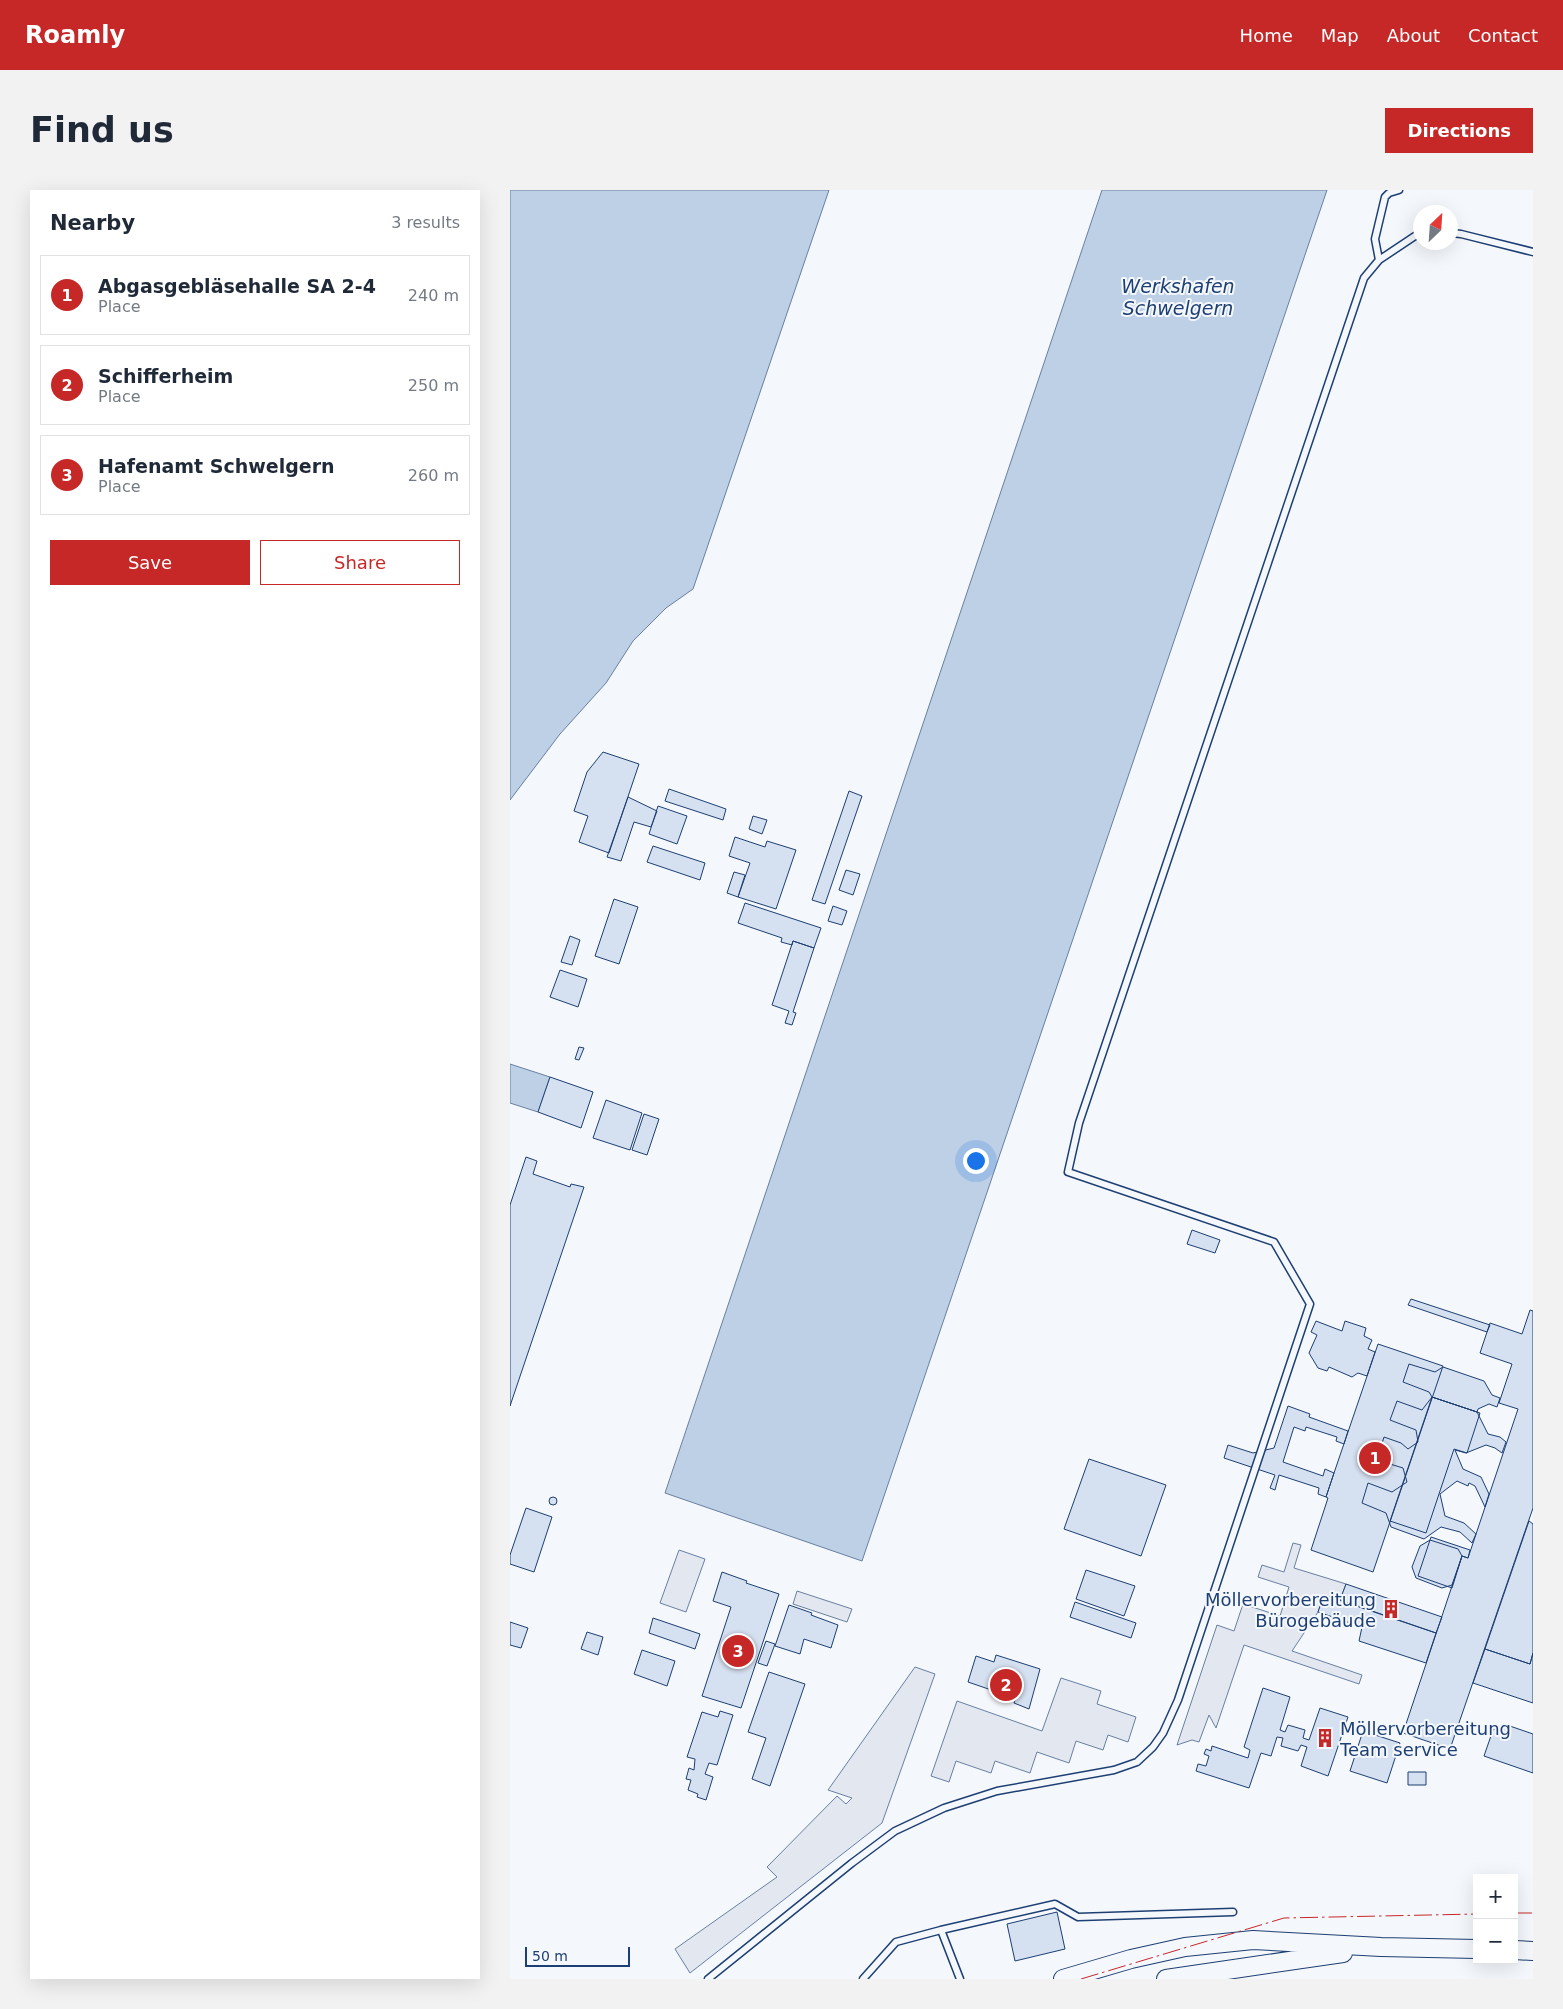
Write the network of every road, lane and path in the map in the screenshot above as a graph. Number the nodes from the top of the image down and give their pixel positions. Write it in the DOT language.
graph roads {
  1 [pos="1399,190"];
  2 [pos="1458,234"];
  3 [pos="1413,237"];
  4 [pos="1533,252"];
  5 [pos="1379,260"];
  6 [pos="1233,1912"];
  7 [pos="941,1930"];
  8 [pos="1381,1947"];
  9 [pos="1473,1949"];
  10 [pos="1518,1950"];
  11 [pos="1533,1950"];
  12 [pos="708,1979"];
  13 [pos="863,1979"];
  14 [pos="960,1979"];
  15 [pos="1063,1979"];
  16 [pos="1166,1979"];
  1 -- 5 [label="lane"];
  2 -- 4 [label="lane"];
  3 -- 5 [label="lane"];
  5 -- 12 [label="lane"];
  6 -- 7 [label="lane"];
  7 -- 13 [label="lane"];
  7 -- 14 [label="lane"];
  8 -- 9 [label="street"];
  8 -- 15 [label="street"];
  8 -- 16 [label="street"];
  10 -- 11 [label="street"];
}
